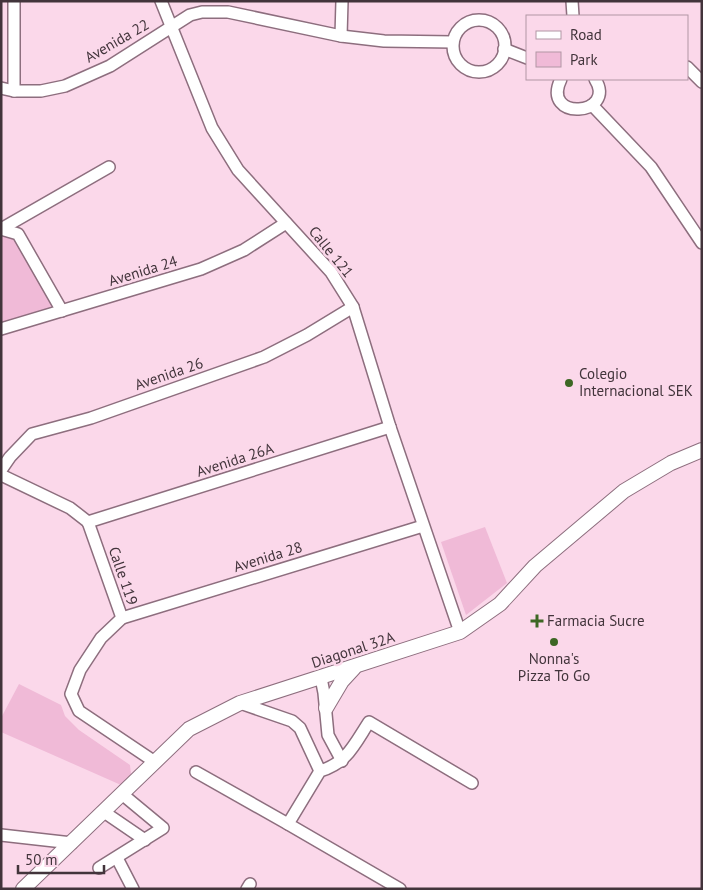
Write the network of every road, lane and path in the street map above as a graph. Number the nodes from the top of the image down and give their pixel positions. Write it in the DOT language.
graph roads {
  1 [pos="14,1"];
  2 [pos="161,1"];
  3 [pos="342,1"];
  4 [pos="572,1"];
  5 [pos="573,15"];
  6 [pos="170,27"];
  7 [pos="341,36"];
  8 [pos="453,42"];
  9 [pos="504,49"];
  10 [pos="526,58"];
  11 [pos="688,68"];
  12 [pos="561,80"];
  13 [pos="595,80"];
  14 [pos="702,82"];
  15 [pos="1,88"];
  16 [pos="14,91"];
  17 [pos="592,105"];
  18 [pos="109,167"];
  19 [pos="286,222"];
  20 [pos="1,229"];
  21 [pos="702,243"];
  22 [pos="352,307"];
  23 [pos="62,311"];
  24 [pos="1,329"];
  25 [pos="390,427"];
  26 [pos="702,450"];
  27 [pos="1,470"];
  28 [pos="1,475"];
  29 [pos="88,522"];
  30 [pos="423,526"];
  31 [pos="122,618"];
  32 [pos="460,632"];
  33 [pos="356,666"];
  34 [pos="321,678"];
  35 [pos="240,703"];
  36 [pos="326,708"];
  37 [pos="342,761"];
  38 [pos="155,762"];
  39 [pos="320,771"];
  40 [pos="196,772"];
  41 [pos="472,783"];
  42 [pos="122,794"];
  43 [pos="104,812"];
  44 [pos="288,824"];
  45 [pos="1,835"];
  46 [pos="146,840"];
  47 [pos="72,843"];
  48 [pos="117,858"];
  49 [pos="99,868"];
  50 [pos="131,887"];
  51 [pos="23,889"];
  52 [pos="400,889"];
  1 -- 16 [label="street"];
  2 -- 6 [label="street, Calle 121"];
  3 -- 7 [label="street"];
  4 -- 5 [label="street"];
  6 -- 7 [label="street, Avenida 22"];
  6 -- 16 [label="street, Avenida 22"];
  6 -- 19 [label="street, Calle 121"];
  7 -- 8 [label="street, Avenida 22"];
  8 -- 9 [label="street"];
  8 -- 9 [label="street"];
  9 -- 10 [label="street"];
  11 -- 14 [label="street"];
  12 -- 17 [label="street"];
  13 -- 17 [label="street"];
  15 -- 16 [label="street, Avenida 22"];
  17 -- 21 [label="street"];
  18 -- 20 [label="street"];
  19 -- 22 [label="street, Calle 121"];
  19 -- 23 [label="street, Avenida 24"];
  20 -- 23 [label="street"];
  22 -- 25 [label="street, Calle 121"];
  22 -- 27 [label="street, Avenida 26"];
  23 -- 24 [label="street, Avenida 24"];
  25 -- 29 [label="street, Avenida 26A"];
  25 -- 30 [label="street, Calle 121"];
  26 -- 32 [label="street, Diagonal 32A"];
  28 -- 29 [label="street"];
  29 -- 31 [label="street, Calle 119"];
  30 -- 31 [label="street, Avenida 28"];
  30 -- 32 [label="street, Calle 121"];
  31 -- 38 [label="street, Calle 119"];
  32 -- 33 [label="street, Diagonal 32A"];
  33 -- 34 [label="street, Diagonal 32A"];
  33 -- 36 [label="street"];
  34 -- 35 [label="street, Diagonal 32A"];
  34 -- 36 [label="street"];
  35 -- 38 [label="street, Diagonal 32A"];
  35 -- 39 [label="street"];
  36 -- 37 [label="street"];
  37 -- 39 [label="street"];
  37 -- 41 [label="street"];
  38 -- 42 [label="street, Diagonal 32A"];
  39 -- 44 [label="street"];
  40 -- 44 [label="street"];
  42 -- 43 [label="street, Diagonal 32A"];
  42 -- 46 [label="street"];
  43 -- 46 [label="street"];
  43 -- 47 [label="street, Diagonal 32A"];
  44 -- 52 [label="street"];
  45 -- 47 [label="street"];
  46 -- 48 [label="street"];
  47 -- 51 [label="street, Diagonal 32A"];
  48 -- 49 [label="street"];
  48 -- 50 [label="street"];
}
